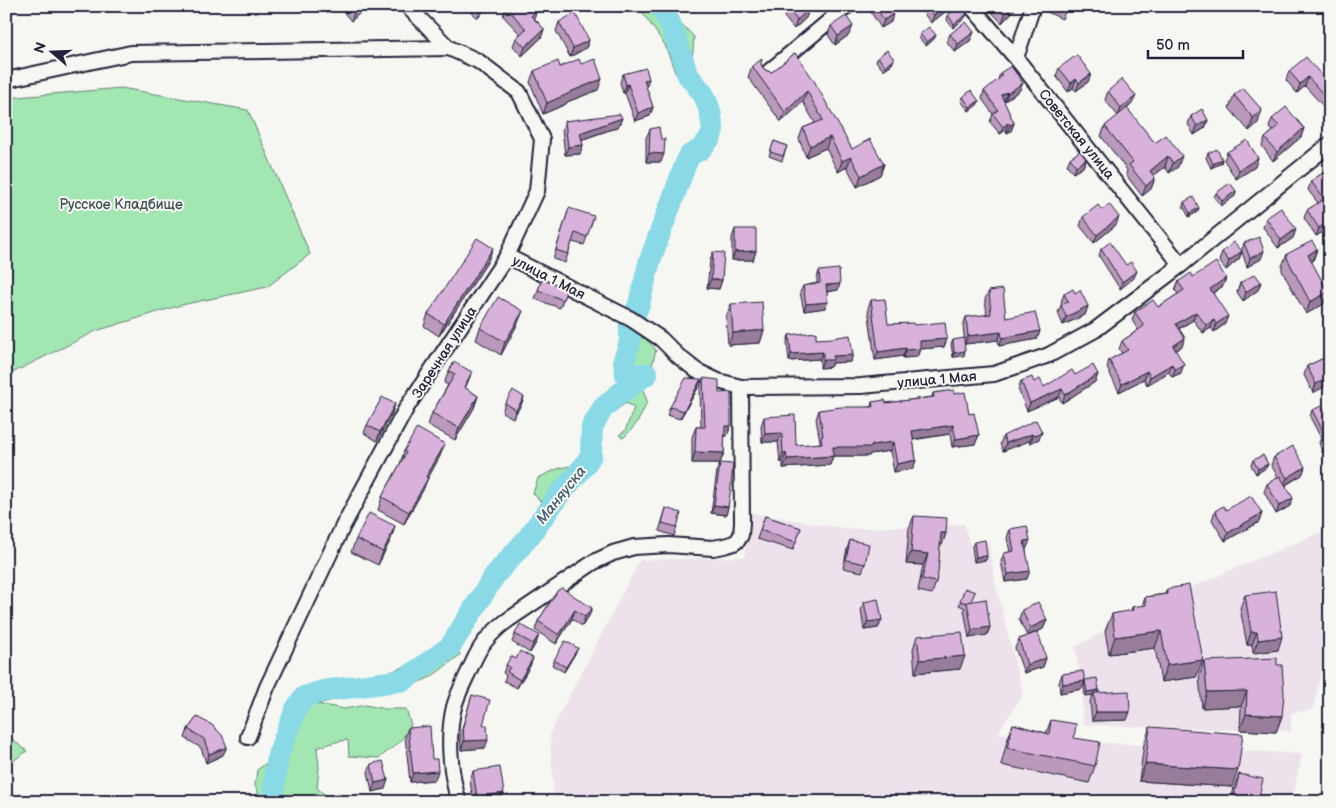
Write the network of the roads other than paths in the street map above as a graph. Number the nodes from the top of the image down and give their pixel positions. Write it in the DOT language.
graph roads {
  1 [pos="407,6"];
  2 [pos="847,6"];
  3 [pos="971,6"];
  4 [pos="1033,6"];
  5 [pos="449,48"];
  6 [pos="1016,58"];
  7 [pos="766,74"];
  8 [pos="6,80"];
  9 [pos="1330,144"];
  10 [pos="507,256"];
  11 [pos="1181,265"];
  12 [pos="741,387"];
  13 [pos="248,737"];
  14 [pos="459,802"];
  1 -- 5 [label="street, Заречная улица"];
  2 -- 7 [label="street"];
  3 -- 6 [label="street, Советская улица"];
  4 -- 6 [label="street"];
  5 -- 8 [label="street"];
  5 -- 10 [label="street, Заречная улица"];
  6 -- 11 [label="street, Советская улица"];
  9 -- 11 [label="street, улица 1 Мая"];
  10 -- 12 [label="street, улица 1 Мая"];
  10 -- 13 [label="street, Заречная улица"];
  11 -- 12 [label="street, улица 1 Мая"];
  12 -- 14 [label="street"];
}
